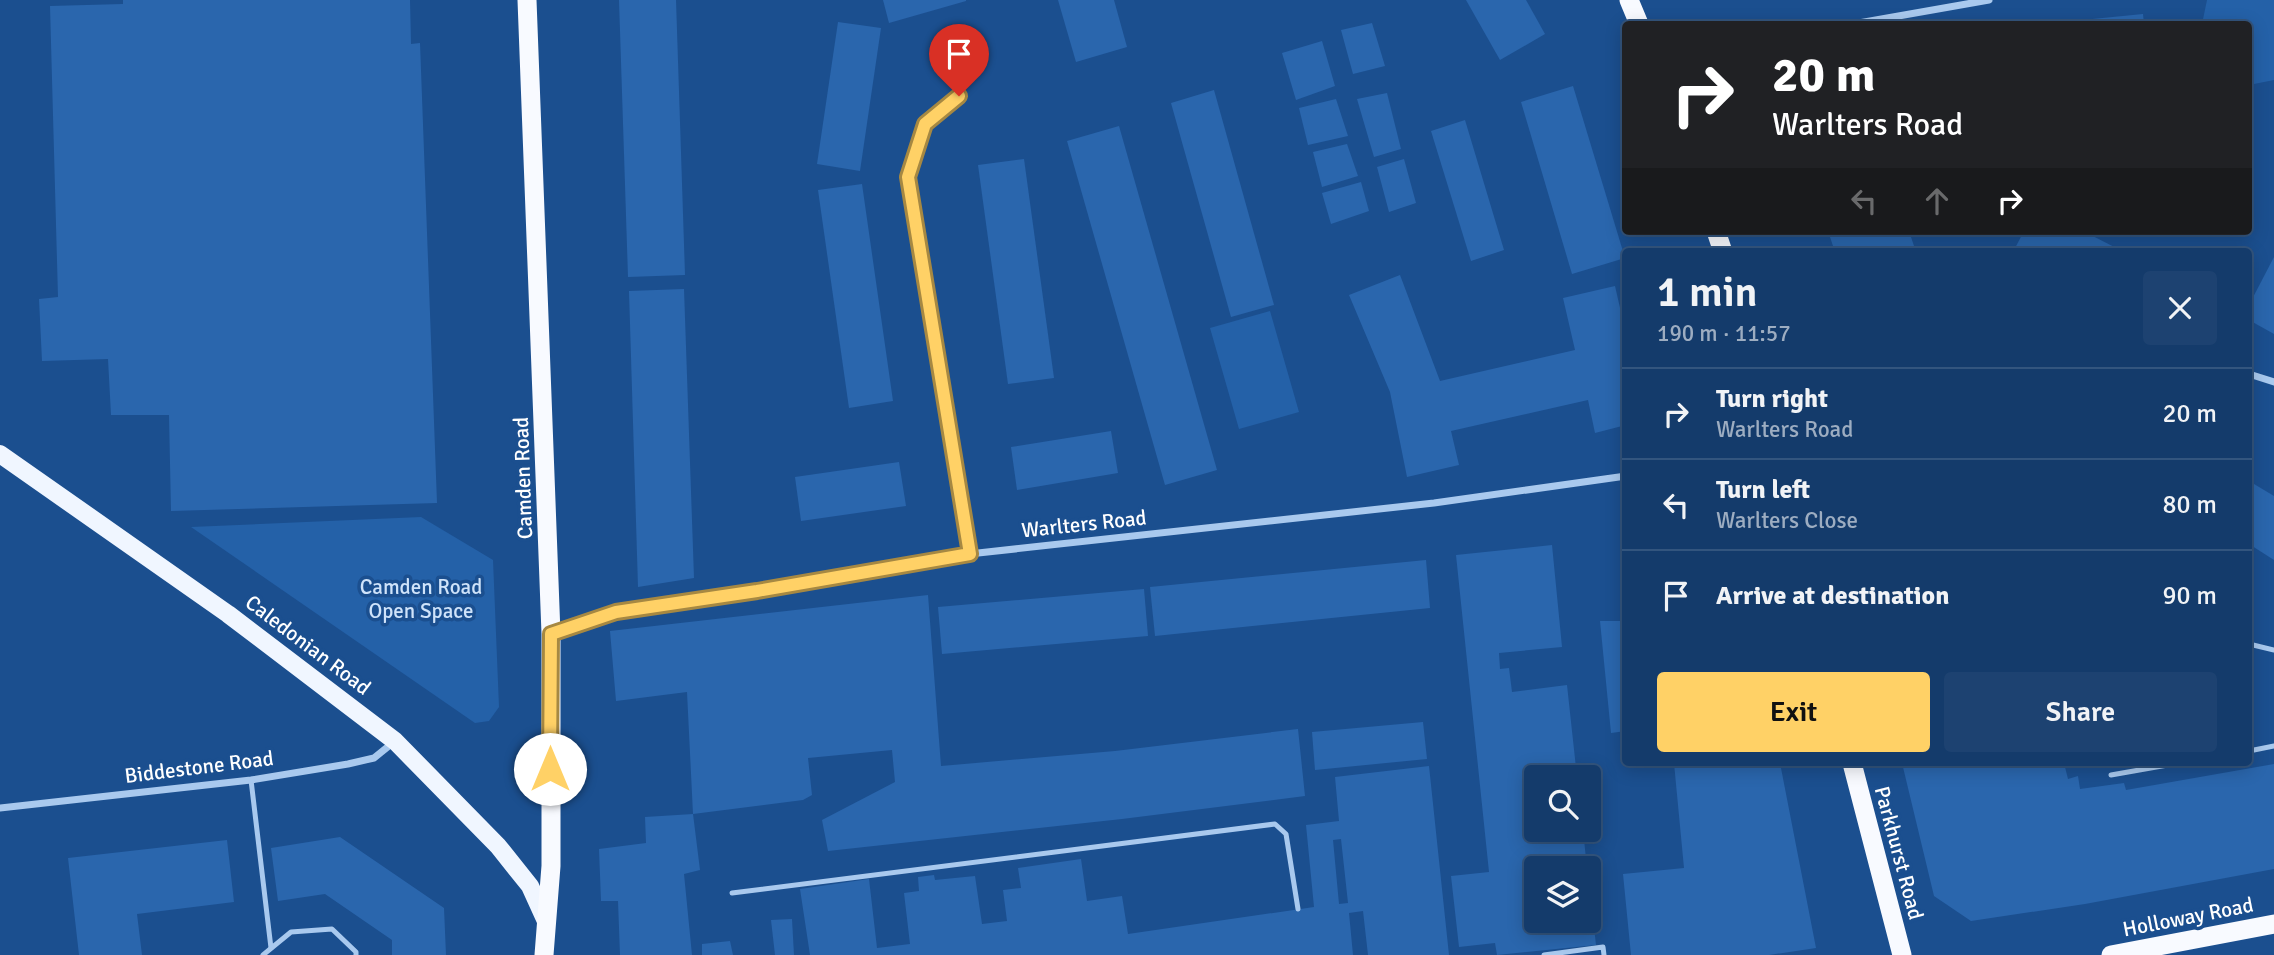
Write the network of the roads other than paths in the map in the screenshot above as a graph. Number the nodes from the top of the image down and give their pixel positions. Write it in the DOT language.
graph roads {
  1 [pos="527,0"];
  2 [pos="1629,0"];
  3 [pos="1989,0"];
  4 [pos="1638,21"];
  5 [pos="1870,21"];
  6 [pos="959,96"];
  7 [pos="2252,375"];
  8 [pos="2274,382"];
  9 [pos="0,454"];
  10 [pos="1622,477"];
  11 [pos="970,554"];
  12 [pos="551,634"];
  13 [pos="2252,644"];
  14 [pos="2274,650"];
  15 [pos="395,741"];
  16 [pos="2274,746"];
  17 [pos="2252,750"];
  18 [pos="1853,766"];
  19 [pos="2162,766"];
  20 [pos="2111,775"];
  21 [pos="251,780"];
  22 [pos="0,808"];
  23 [pos="732,893"];
  24 [pos="1298,909"];
  25 [pos="545,919"];
  26 [pos="2274,924"];
  27 [pos="271,948"];
  28 [pos="263,955"];
  29 [pos="356,955"];
  30 [pos="544,955"];
  31 [pos="1544,955"];
  32 [pos="1604,955"];
  33 [pos="1902,955"];
  34 [pos="2111,955"];
  1 -- 12 [label="highway, Camden Road"];
  2 -- 4 [label="highway"];
  3 -- 5 [label="street"];
  6 -- 11 [label="lane"];
  7 -- 8 [label="street"];
  9 -- 15 [label="main road, Caledonian Road"];
  10 -- 11 [label="street, Warlters Road"];
  11 -- 12 [label="street, Warlters Road"];
  12 -- 25 [label="highway, Camden Road"];
  13 -- 14 [label="lane"];
  15 -- 21 [label="street, Biddestone Road"];
  15 -- 25 [label="main road, Caledonian Road"];
  16 -- 17 [label="lane"];
  18 -- 33 [label="highway, Parkhurst Road"];
  19 -- 20 [label="lane"];
  21 -- 22 [label="street, Biddestone Road"];
  21 -- 27 [label="lane"];
  23 -- 24 [label="lane"];
  25 -- 30 [label="highway, Camden Road"];
  26 -- 34 [label="highway, Holloway Road"];
  27 -- 28 [label="lane"];
  27 -- 29 [label="lane"];
  31 -- 32 [label="lane"];
}
